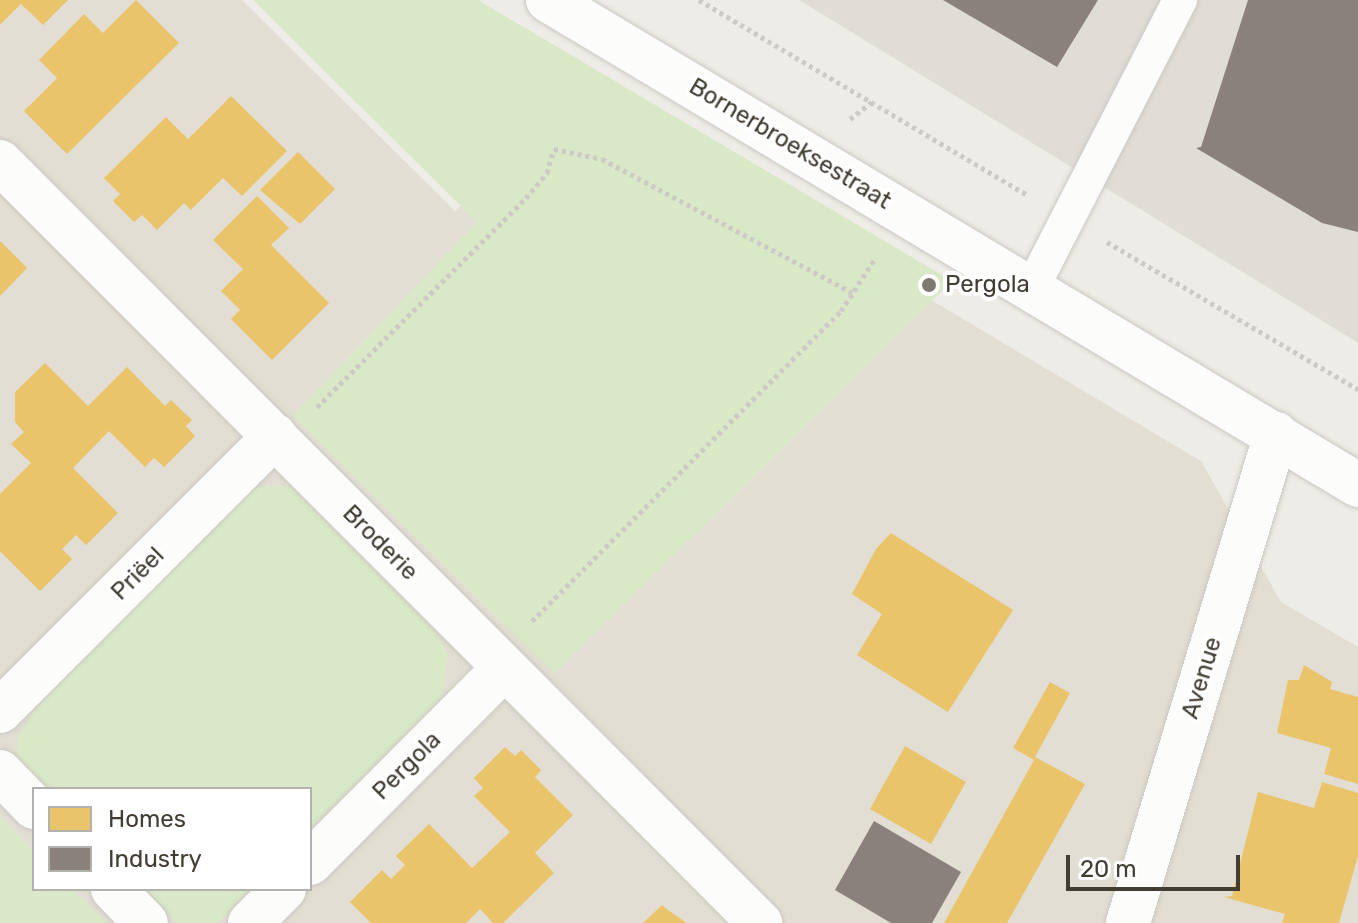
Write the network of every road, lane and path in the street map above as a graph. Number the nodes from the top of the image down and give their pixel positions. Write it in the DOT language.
graph roads {
  1 [pos="548,0"];
  2 [pos="1180,0"];
  3 [pos="0,162"];
  4 [pos="906,213"];
  5 [pos="1032,288"];
  6 [pos="853,293"];
  7 [pos="1276,434"];
  8 [pos="278,439"];
  9 [pos="1358,485"];
  10 [pos="500,664"];
  11 [pos="0,711"];
  12 [pos="0,772"];
  13 [pos="32,805"];
  14 [pos="312,861"];
  15 [pos="115,891"];
  16 [pos="282,891"];
  17 [pos="146,923"];
  18 [pos="250,923"];
  19 [pos="760,923"];
  20 [pos="1128,923"];
  1 -- 4 [label="street, Bornerbroeksestraat"];
  2 -- 5 [label="lane"];
  3 -- 8 [label="street, Broderie"];
  4 -- 5 [label="street, Bornerbroeksestraat"];
  4 -- 6 [label="path"];
  5 -- 7 [label="street, Bornerbroeksestraat"];
  6 -- 8 [label="path"];
  6 -- 10 [label="path"];
  7 -- 9 [label="street, Bornerbroeksestraat"];
  7 -- 20 [label="street, Avenue"];
  8 -- 10 [label="street, Broderie"];
  8 -- 11 [label="street, Priëel"];
  10 -- 14 [label="street, Pergola"];
  10 -- 19 [label="street, Broderie"];
  12 -- 13 [label="street"];
  15 -- 17 [label="street"];
  16 -- 18 [label="street"];
}
